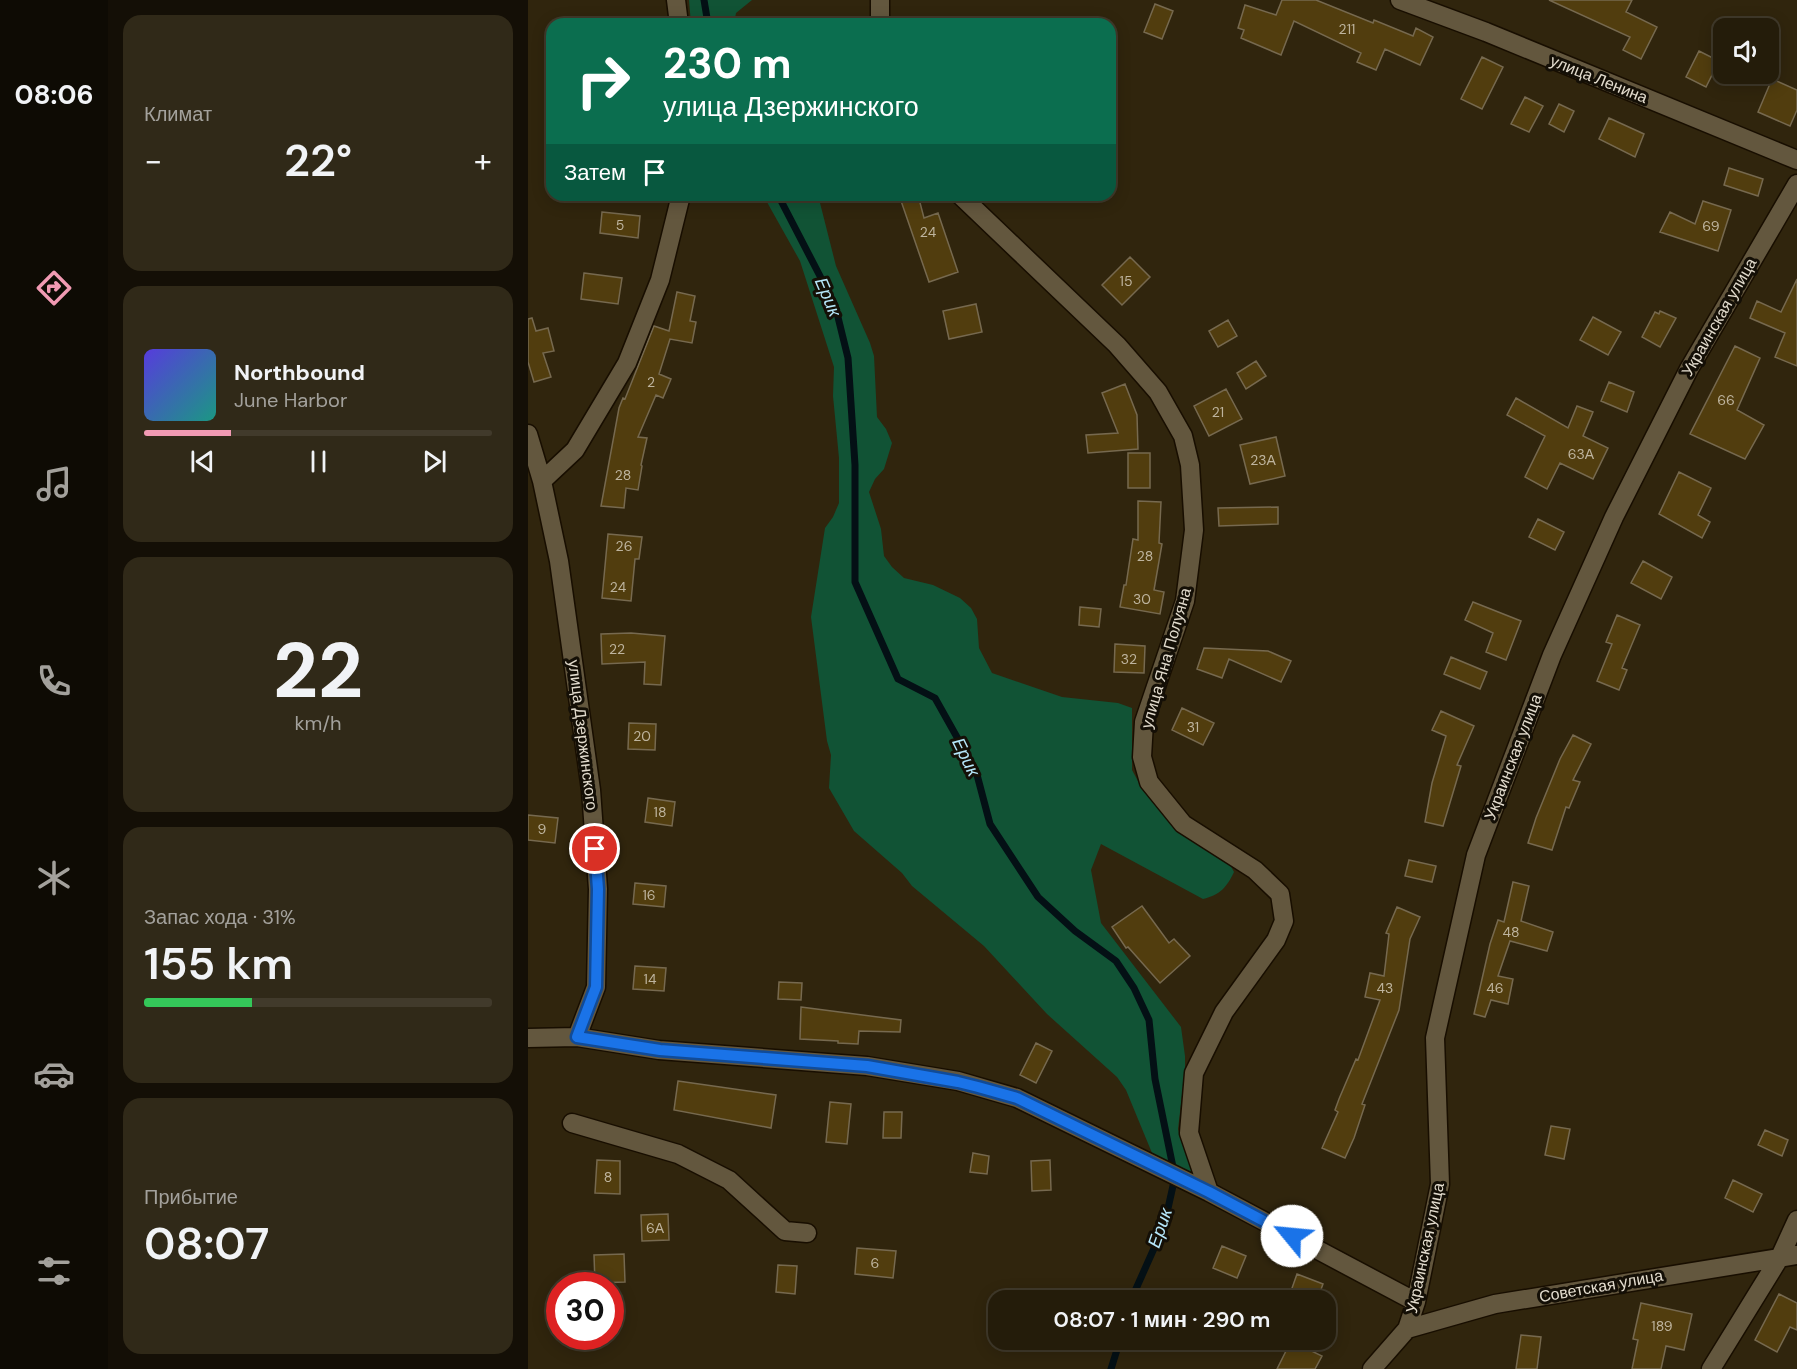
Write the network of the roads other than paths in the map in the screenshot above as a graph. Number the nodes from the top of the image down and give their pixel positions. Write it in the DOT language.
graph roads {
  1 [pos="676,0"];
  2 [pos="880,0"];
  3 [pos="1400,0"];
  4 [pos="678,18"];
  5 [pos="880,18"];
  6 [pos="1797,160"];
  7 [pos="1797,184"];
  8 [pos="680,201"];
  9 [pos="966,201"];
  10 [pos="528,434"];
  11 [pos="542,481"];
  12 [pos="577,1037"];
  13 [pos="528,1038"];
  14 [pos="572,1123"];
  15 [pos="1209,1192"];
  16 [pos="1797,1220"];
  17 [pos="807,1233"];
  18 [pos="1789,1256"];
  19 [pos="1416,1302"];
  20 [pos="1407,1329"];
  21 [pos="1372,1369"];
  22 [pos="1711,1369"];
  1 -- 4 [label="street"];
  2 -- 5 [label="street"];
  3 -- 6 [label="street, улица Ленина"];
  7 -- 19 [label="street, Украинская улица"];
  8 -- 11 [label="street"];
  9 -- 15 [label="street, улица Яна Полуяна"];
  10 -- 11 [label="street, улица Дзержинского"];
  11 -- 12 [label="street, улица Дзержинского"];
  12 -- 13 [label="street"];
  12 -- 15 [label="street"];
  14 -- 17 [label="street"];
  15 -- 19 [label="street"];
  16 -- 18 [label="street"];
  18 -- 20 [label="street, Советская улица"];
  18 -- 22 [label="street"];
  19 -- 20 [label="street, Украинская улица"];
  20 -- 21 [label="street, Украинская улица"];
}
